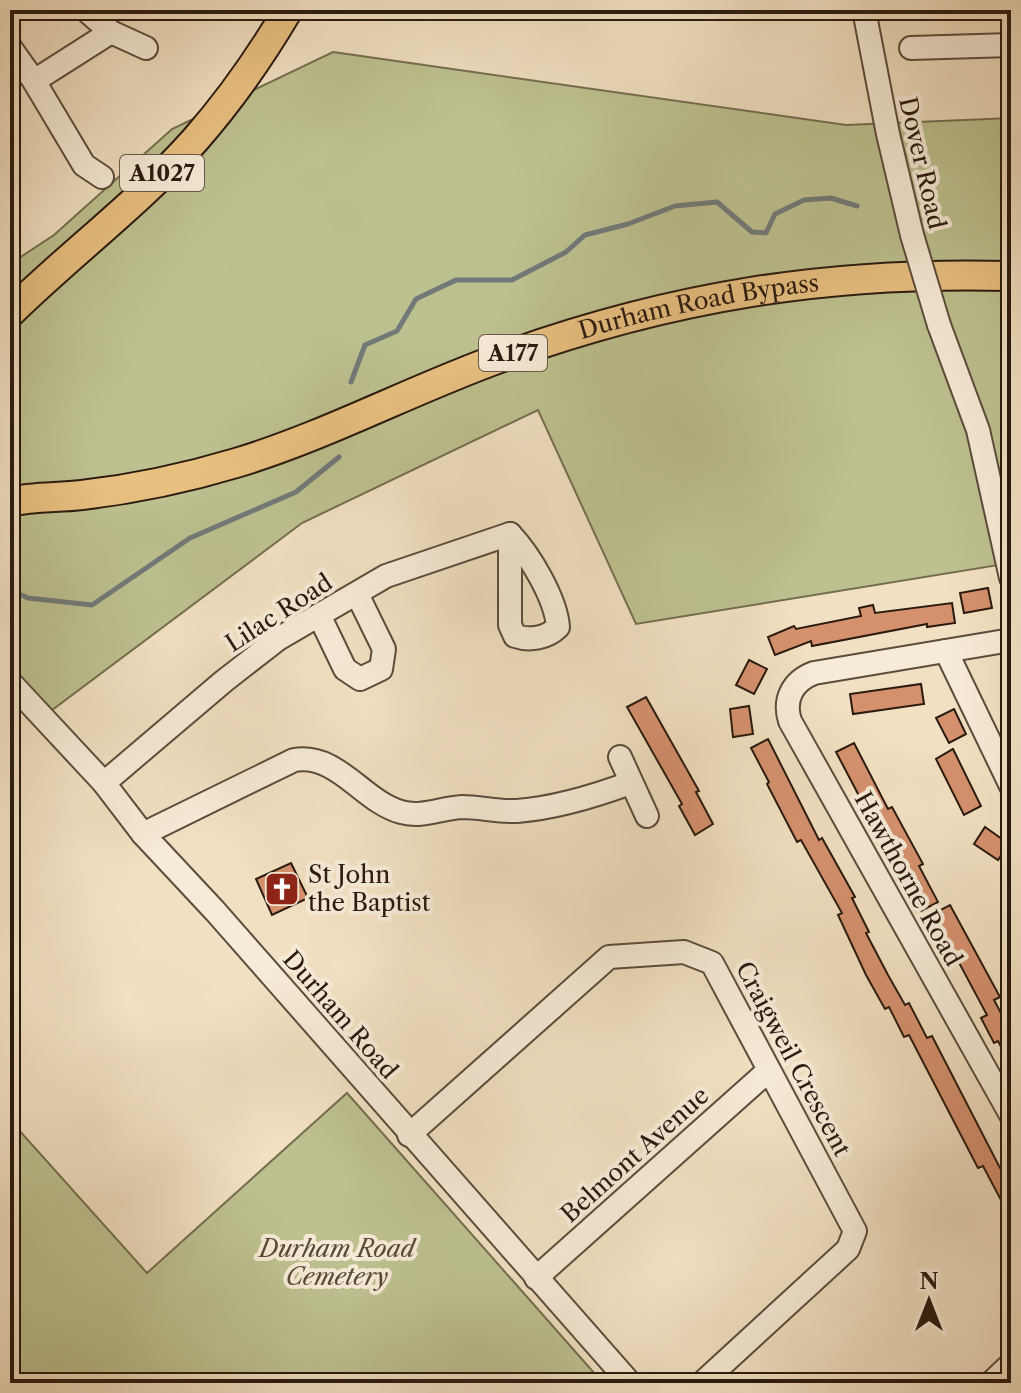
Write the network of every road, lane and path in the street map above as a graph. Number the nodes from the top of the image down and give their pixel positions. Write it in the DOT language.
graph roads {
  1 [pos="288,10"];
  2 [pos="864,10"];
  3 [pos="89,13"];
  4 [pos="111,32"];
  5 [pos="1011,45"];
  6 [pos="10,47"];
  7 [pos="146,48"];
  8 [pos="911,48"];
  9 [pos="34,81"];
  10 [pos="86,175"];
  11 [pos="1011,276"];
  12 [pos="10,313"];
  13 [pos="17,496"];
  14 [pos="510,534"];
  15 [pos="1011,578"];
  16 [pos="357,594"];
  17 [pos="319,615"];
  18 [pos="1011,640"];
  19 [pos="946,651"];
  20 [pos="10,682"];
  21 [pos="620,757"];
  22 [pos="104,783"];
  23 [pos="630,783"];
  24 [pos="1011,786"];
  25 [pos="647,816"];
  26 [pos="143,834"];
  27 [pos="768,1071"];
  28 [pos="1011,1115"];
  29 [pos="409,1135"];
  30 [pos="536,1278"];
  31 [pos="1011,1364"];
  32 [pos="630,1383"];
  33 [pos="702,1383"];
  34 [pos="991,1383"];
  1 -- 12 [label="main road, A1027"];
  2 -- 15 [label="street, Dover Road, bridge"];
  3 -- 4 [label="street"];
  4 -- 7 [label="street"];
  4 -- 9 [label="street"];
  5 -- 8 [label="street"];
  6 -- 9 [label="street"];
  9 -- 10 [label="street"];
  11 -- 13 [label="main road, Durham Road Bypass / A177"];
  14 -- 16 [label="street, Lilac Road"];
  16 -- 17 [label="street, Lilac Road"];
  16 -- 17 [label="street"];
  17 -- 22 [label="street, Lilac Road"];
  18 -- 19 [label="street"];
  19 -- 24 [label="street"];
  19 -- 28 [label="street, Hawthorne Road"];
  20 -- 22 [label="street, Durham Road"];
  21 -- 23 [label="street"];
  22 -- 26 [label="street, Durham Road"];
  23 -- 25 [label="street"];
  23 -- 26 [label="street"];
  26 -- 29 [label="street, Durham Road"];
  27 -- 29 [label="street, Craigweil Crescent"];
  27 -- 30 [label="street, Belmont Avenue"];
  27 -- 33 [label="street, Craigweil Crescent"];
  29 -- 30 [label="street, Durham Road"];
  30 -- 32 [label="street, Durham Road"];
  31 -- 34 [label="street"];
}
